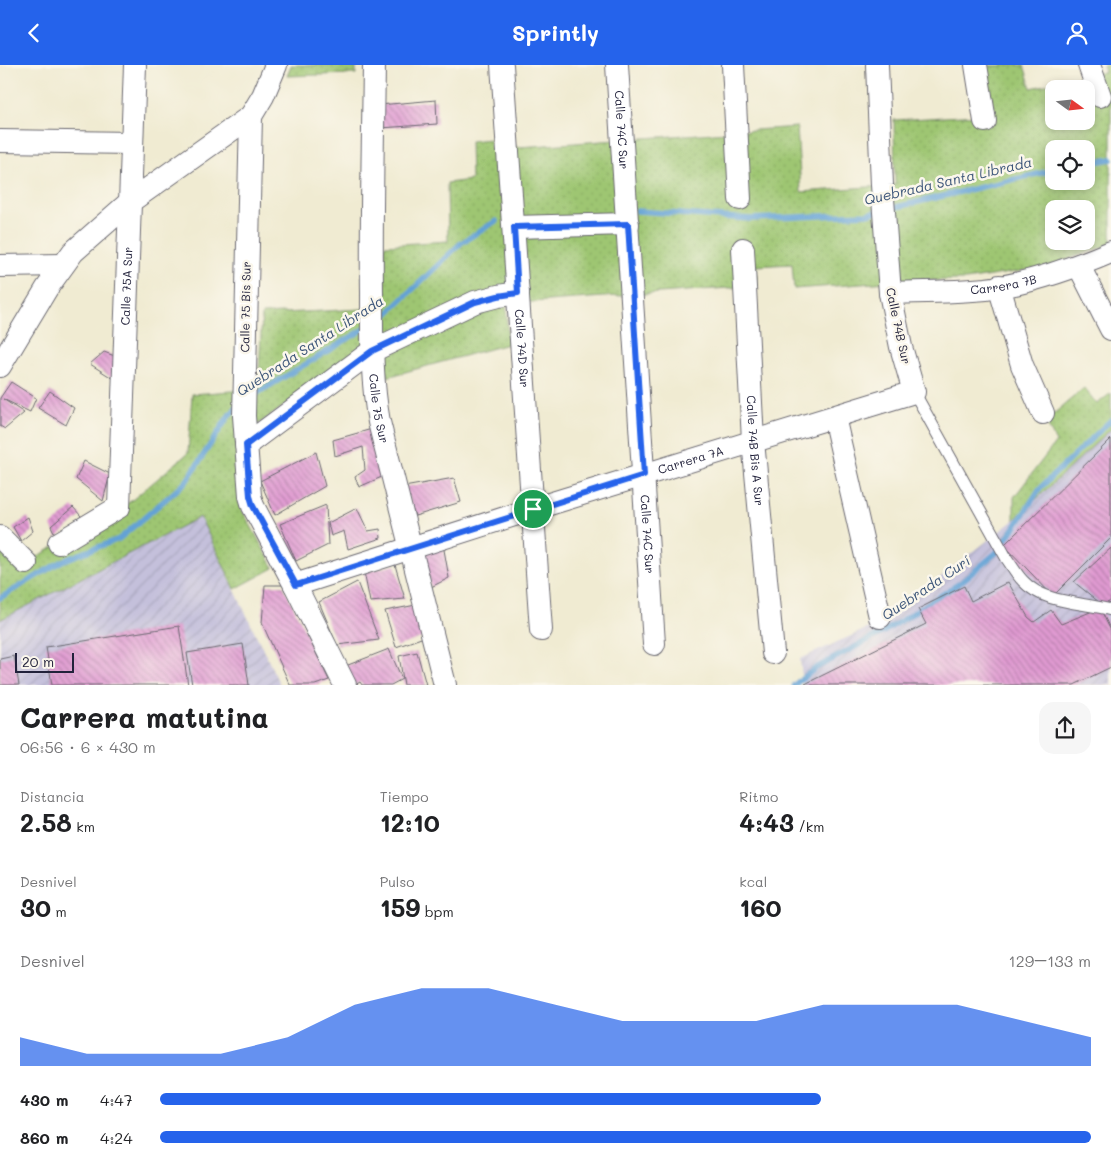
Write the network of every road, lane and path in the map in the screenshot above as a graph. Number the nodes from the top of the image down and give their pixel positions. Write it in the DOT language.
graph roads {
  1 [pos="134,65"];
  2 [pos="276,65"];
  3 [pos="374,65"];
  4 [pos="502,65"];
  5 [pos="618,65"];
  6 [pos="733,65"];
  7 [pos="877,65"];
  8 [pos="976,65"];
  9 [pos="1089,65"];
  10 [pos="1100,96"];
  11 [pos="250,116"];
  12 [pos="985,121"];
  13 [pos="0,141"];
  14 [pos="132,143"];
  15 [pos="740,199"];
  16 [pos="130,201"];
  17 [pos="628,224"];
  18 [pos="514,227"];
  19 [pos="743,249"];
  20 [pos="1111,252"];
  21 [pos="63,265"];
  22 [pos="0,266"];
  23 [pos="1080,266"];
  24 [pos="998,286"];
  25 [pos="518,293"];
  26 [pos="890,293"];
  27 [pos="1111,329"];
  28 [pos="372,345"];
  29 [pos="0,366"];
  30 [pos="914,392"];
  31 [pos="1043,413"];
  32 [pos="834,417"];
  33 [pos="752,441"];
  34 [pos="246,445"];
  35 [pos="644,475"];
  36 [pos="533,509"];
  37 [pos="0,537"];
  38 [pos="59,543"];
  39 [pos="410,548"];
  40 [pos="26,563"];
  41 [pos="296,585"];
  42 [pos="1111,610"];
  43 [pos="880,617"];
  44 [pos="541,630"];
  45 [pos="654,644"];
  46 [pos="773,653"];
  47 [pos="345,685"];
  48 [pos="445,685"];
  1 -- 14 [label="street, Calle 75A Sur"];
  2 -- 11 [label="street"];
  3 -- 28 [label="street, Calle 75 Sur"];
  4 -- 18 [label="street, Calle 74D Sur"];
  5 -- 17 [label="street, Calle 74C Sur"];
  6 -- 15 [label="street"];
  7 -- 26 [label="street, Calle 74B Sur"];
  8 -- 12 [label="street"];
  9 -- 10 [label="street"];
  11 -- 16 [label="street"];
  11 -- 34 [label="street, Calle 75 Bis Sur"];
  13 -- 14 [label="street"];
  14 -- 16 [label="street, Calle 75A Sur"];
  16 -- 21 [label="street"];
  16 -- 38 [label="street, Calle 75A Sur"];
  17 -- 18 [label="street"];
  17 -- 35 [label="street, Calle 74C Sur"];
  18 -- 25 [label="street, Calle 74D Sur"];
  19 -- 33 [label="street, Calle 74B Bis A Sur"];
  20 -- 23 [label="street, Carrera 7B"];
  21 -- 22 [label="street"];
  21 -- 29 [label="street"];
  23 -- 24 [label="street, Carrera 7B"];
  23 -- 27 [label="street"];
  24 -- 26 [label="street, Carrera 7B"];
  24 -- 31 [label="street"];
  25 -- 28 [label="street"];
  25 -- 36 [label="street, Calle 74D Sur"];
  26 -- 30 [label="street, Calle 74B Sur"];
  28 -- 34 [label="street"];
  28 -- 39 [label="street, Calle 75 Sur"];
  30 -- 32 [label="street, Carrera 7A"];
  30 -- 42 [label="lane, Calle 74B Sur"];
  32 -- 33 [label="street, Carrera 7A"];
  32 -- 43 [label="street"];
  33 -- 35 [label="street, Carrera 7A"];
  33 -- 46 [label="street, Calle 74B Bis A Sur"];
  34 -- 41 [label="street, Calle 75 Bis Sur"];
  35 -- 36 [label="street, Carrera 7A"];
  35 -- 45 [label="street, Calle 74C Sur"];
  36 -- 39 [label="street, Carrera 7A"];
  36 -- 44 [label="street, Calle 74D Sur"];
  37 -- 40 [label="street"];
  39 -- 41 [label="street, Carrera 7A"];
  39 -- 48 [label="street, Calle 75 Sur"];
  41 -- 47 [label="street, Calle 75 Bis Sur"];
}
